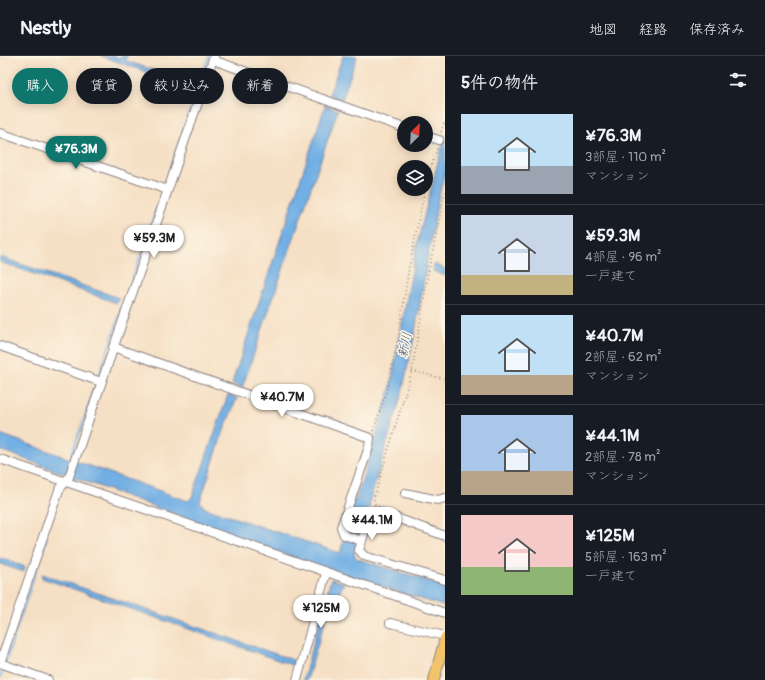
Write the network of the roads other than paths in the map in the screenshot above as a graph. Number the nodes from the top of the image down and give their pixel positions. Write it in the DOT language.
graph roads {
  1 [pos="214,58"];
  2 [pos="397,125"];
  3 [pos="0,133"];
  4 [pos="433,138"];
  5 [pos="439,140"];
  6 [pos="168,190"];
  7 [pos="0,346"];
  8 [pos="113,347"];
  9 [pos="98,381"];
  10 [pos="0,459"];
  11 [pos="68,479"];
  12 [pos="405,493"];
  13 [pos="445,498"];
  14 [pos="445,536"];
  15 [pos="360,541"];
  16 [pos="326,573"];
  17 [pos="445,580"];
  18 [pos="445,613"];
  19 [pos="390,623"];
  20 [pos="445,637"];
  21 [pos="2,664"];
  22 [pos="48,680"];
  23 [pos="297,680"];
  24 [pos="434,680"];
  1 -- 2 [label="street"];
  1 -- 6 [label="street"];
  3 -- 6 [label="street"];
  4 -- 5 [label="street"];
  6 -- 8 [label="street"];
  7 -- 9 [label="street"];
  8 -- 9 [label="street"];
  8 -- 15 [label="street"];
  9 -- 11 [label="street"];
  10 -- 11 [label="street"];
  11 -- 16 [label="street"];
  11 -- 21 [label="street"];
  12 -- 13 [label="street"];
  14 -- 15 [label="street"];
  15 -- 17 [label="street"];
  16 -- 18 [label="street"];
  16 -- 23 [label="street"];
  19 -- 20 [label="street"];
  20 -- 24 [label="main road"];
  21 -- 22 [label="street"];
}
